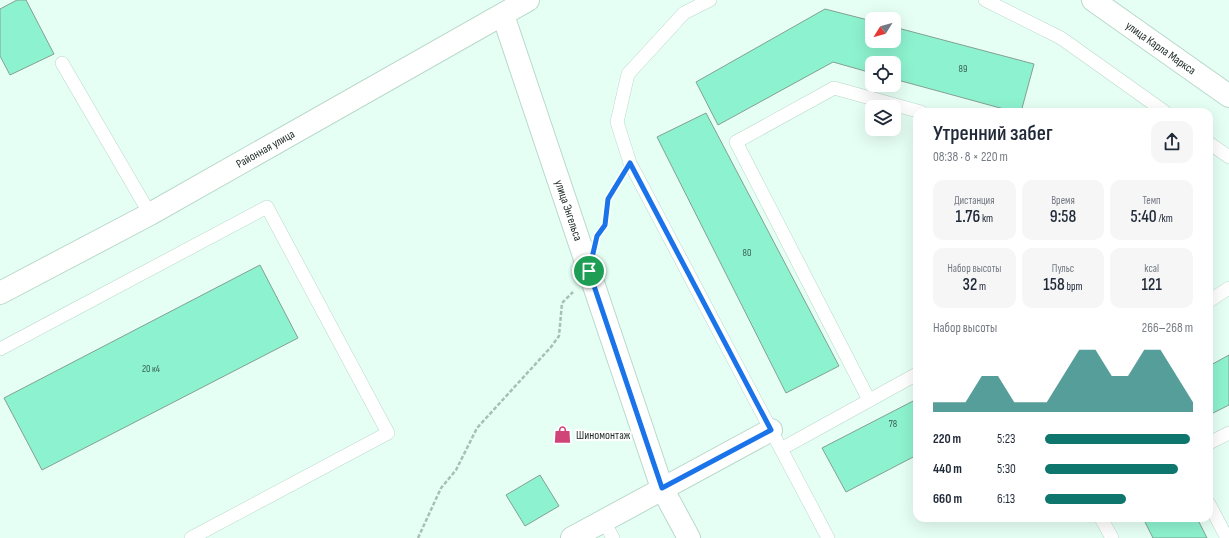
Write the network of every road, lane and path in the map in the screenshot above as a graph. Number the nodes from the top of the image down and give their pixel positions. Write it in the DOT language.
graph roads {
  1 [pos="528,0"];
  2 [pos="710,0"];
  3 [pos="985,0"];
  4 [pos="1093,0"];
  5 [pos="502,15"];
  6 [pos="62,63"];
  7 [pos="1229,96"];
  8 [pos="1159,108"];
  9 [pos="913,110"];
  10 [pos="1213,146"];
  11 [pos="1229,157"];
  12 [pos="630,163"];
  13 [pos="150,214"];
  14 [pos="597,236"];
  15 [pos="589,271"];
  16 [pos="1229,288"];
  17 [pos="0,293"];
  18 [pos="1213,298"];
  19 [pos="0,349"];
  20 [pos="913,376"];
  21 [pos="869,400"];
  22 [pos="1229,433"];
  23 [pos="776,439"];
  24 [pos="1213,442"];
  25 [pos="662,488"];
  26 [pos="1213,512"];
  27 [pos="1103,522"];
  28 [pos="608,530"];
  29 [pos="191,538"];
  30 [pos="418,538"];
  31 [pos="572,538"];
  32 [pos="689,538"];
  33 [pos="828,538"];
  34 [pos="1112,538"];
  35 [pos="1226,538"];
  1 -- 5 [label="street, Районная улица"];
  2 -- 12 [label="lane"];
  3 -- 8 [label="lane"];
  4 -- 7 [label="street, улица Карла Маркса"];
  5 -- 13 [label="street, Районная улица"];
  5 -- 15 [label="street, улица Энгельса"];
  6 -- 13 [label="lane"];
  9 -- 21 [label="lane"];
  10 -- 11 [label="lane"];
  12 -- 14 [label="path"];
  12 -- 23 [label="lane"];
  13 -- 17 [label="street, Районная улица"];
  15 -- 25 [label="street, улица Энгельса"];
  15 -- 30 [label="path"];
  16 -- 18 [label="lane"];
  19 -- 29 [label="lane"];
  20 -- 21 [label="lane"];
  21 -- 23 [label="lane"];
  22 -- 24 [label="lane"];
  23 -- 25 [label="street"];
  23 -- 33 [label="lane"];
  25 -- 28 [label="street"];
  25 -- 32 [label="street, улица Энгельса"];
  26 -- 35 [label="lane"];
  27 -- 34 [label="lane"];
  28 -- 31 [label="street"];
}
